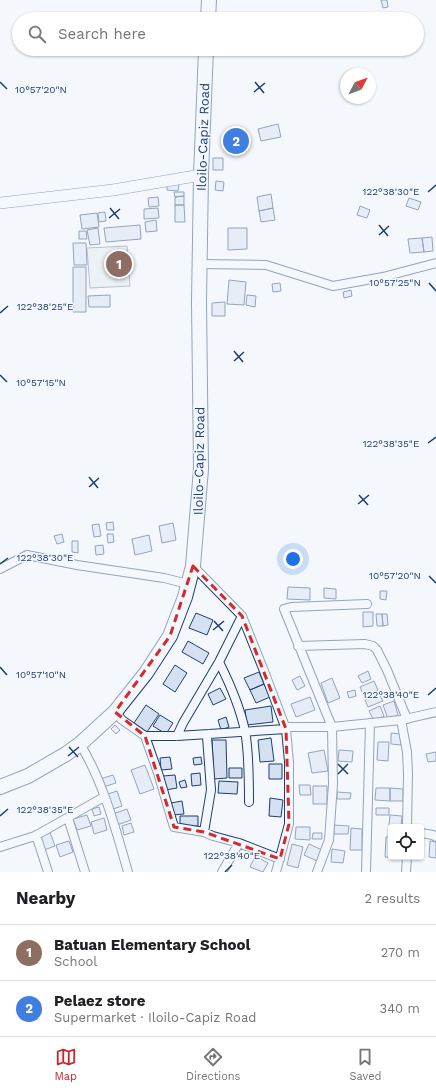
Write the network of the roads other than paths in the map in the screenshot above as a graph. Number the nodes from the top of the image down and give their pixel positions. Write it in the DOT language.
graph roads {
  1 [pos="209,0"];
  2 [pos="208,12"];
  3 [pos="206,56"];
  4 [pos="201,175"];
  5 [pos="0,203"];
  6 [pos="200,264"];
  7 [pos="436,264"];
  8 [pos="193,566"];
  9 [pos="0,569"];
  10 [pos="188,584"];
  11 [pos="367,604"];
  12 [pos="242,616"];
  13 [pos="298,646"];
  14 [pos="219,662"];
  15 [pos="115,712"];
  16 [pos="436,712"];
  17 [pos="404,719"];
  18 [pos="370,723"];
  19 [pos="332,727"];
  20 [pos="286,729"];
  21 [pos="245,732"];
  22 [pos="209,734"];
  23 [pos="145,736"];
  24 [pos="177,736"];
  25 [pos="80,744"];
  26 [pos="0,787"];
  27 [pos="104,797"];
  28 [pos="249,802"];
  29 [pos="68,818"];
  30 [pos="407,824"];
  31 [pos="204,832"];
  32 [pos="424,834"];
  33 [pos="36,835"];
  34 [pos="436,837"];
  35 [pos="239,843"];
  36 [pos="0,847"];
  37 [pos="280,859"];
  38 [pos="406,860"];
  39 [pos="48,872"];
  40 [pos="85,872"];
  41 [pos="128,872"];
  42 [pos="222,872"];
  43 [pos="276,872"];
  44 [pos="317,872"];
  45 [pos="366,872"];
  46 [pos="406,872"];
  1 -- 2 [label="highway"];
  3 -- 4 [label="highway, Iloilo-Capiz Road"];
  4 -- 5 [label="street"];
  4 -- 6 [label="highway, Iloilo-Capiz Road"];
  6 -- 7 [label="street"];
  6 -- 8 [label="highway, Iloilo-Capiz Road"];
  8 -- 10 [label="highway, Iloilo-Capiz Road"];
  8 -- 12 [label="street"];
  9 -- 10 [label="street"];
  10 -- 15 [label="highway, Iloilo-Capiz Road"];
  11 -- 13 [label="street"];
  12 -- 14 [label="street"];
  12 -- 20 [label="street"];
  13 -- 17 [label="street"];
  13 -- 19 [label="street"];
  14 -- 21 [label="street"];
  14 -- 24 [label="street"];
  15 -- 23 [label="street"];
  15 -- 25 [label="highway, Iloilo-Capiz Road"];
  16 -- 17 [label="street"];
  17 -- 18 [label="street"];
  17 -- 30 [label="street"];
  18 -- 19 [label="street"];
  18 -- 45 [label="street"];
  19 -- 20 [label="street"];
  19 -- 44 [label="street"];
  20 -- 21 [label="street"];
  20 -- 37 [label="street"];
  21 -- 22 [label="street"];
  21 -- 28 [label="street"];
  22 -- 24 [label="street"];
  22 -- 31 [label="street"];
  23 -- 24 [label="street"];
  23 -- 31 [label="street"];
  25 -- 26 [label="highway, Iloilo-Capiz Road"];
  25 -- 27 [label="street"];
  27 -- 29 [label="street"];
  27 -- 41 [label="street"];
  29 -- 33 [label="street"];
  29 -- 40 [label="street"];
  31 -- 35 [label="street"];
  32 -- 34 [label="street"];
  33 -- 36 [label="street"];
  33 -- 39 [label="street"];
  35 -- 37 [label="street"];
  35 -- 42 [label="street"];
  37 -- 43 [label="street"];
  38 -- 46 [label="street"];
}
